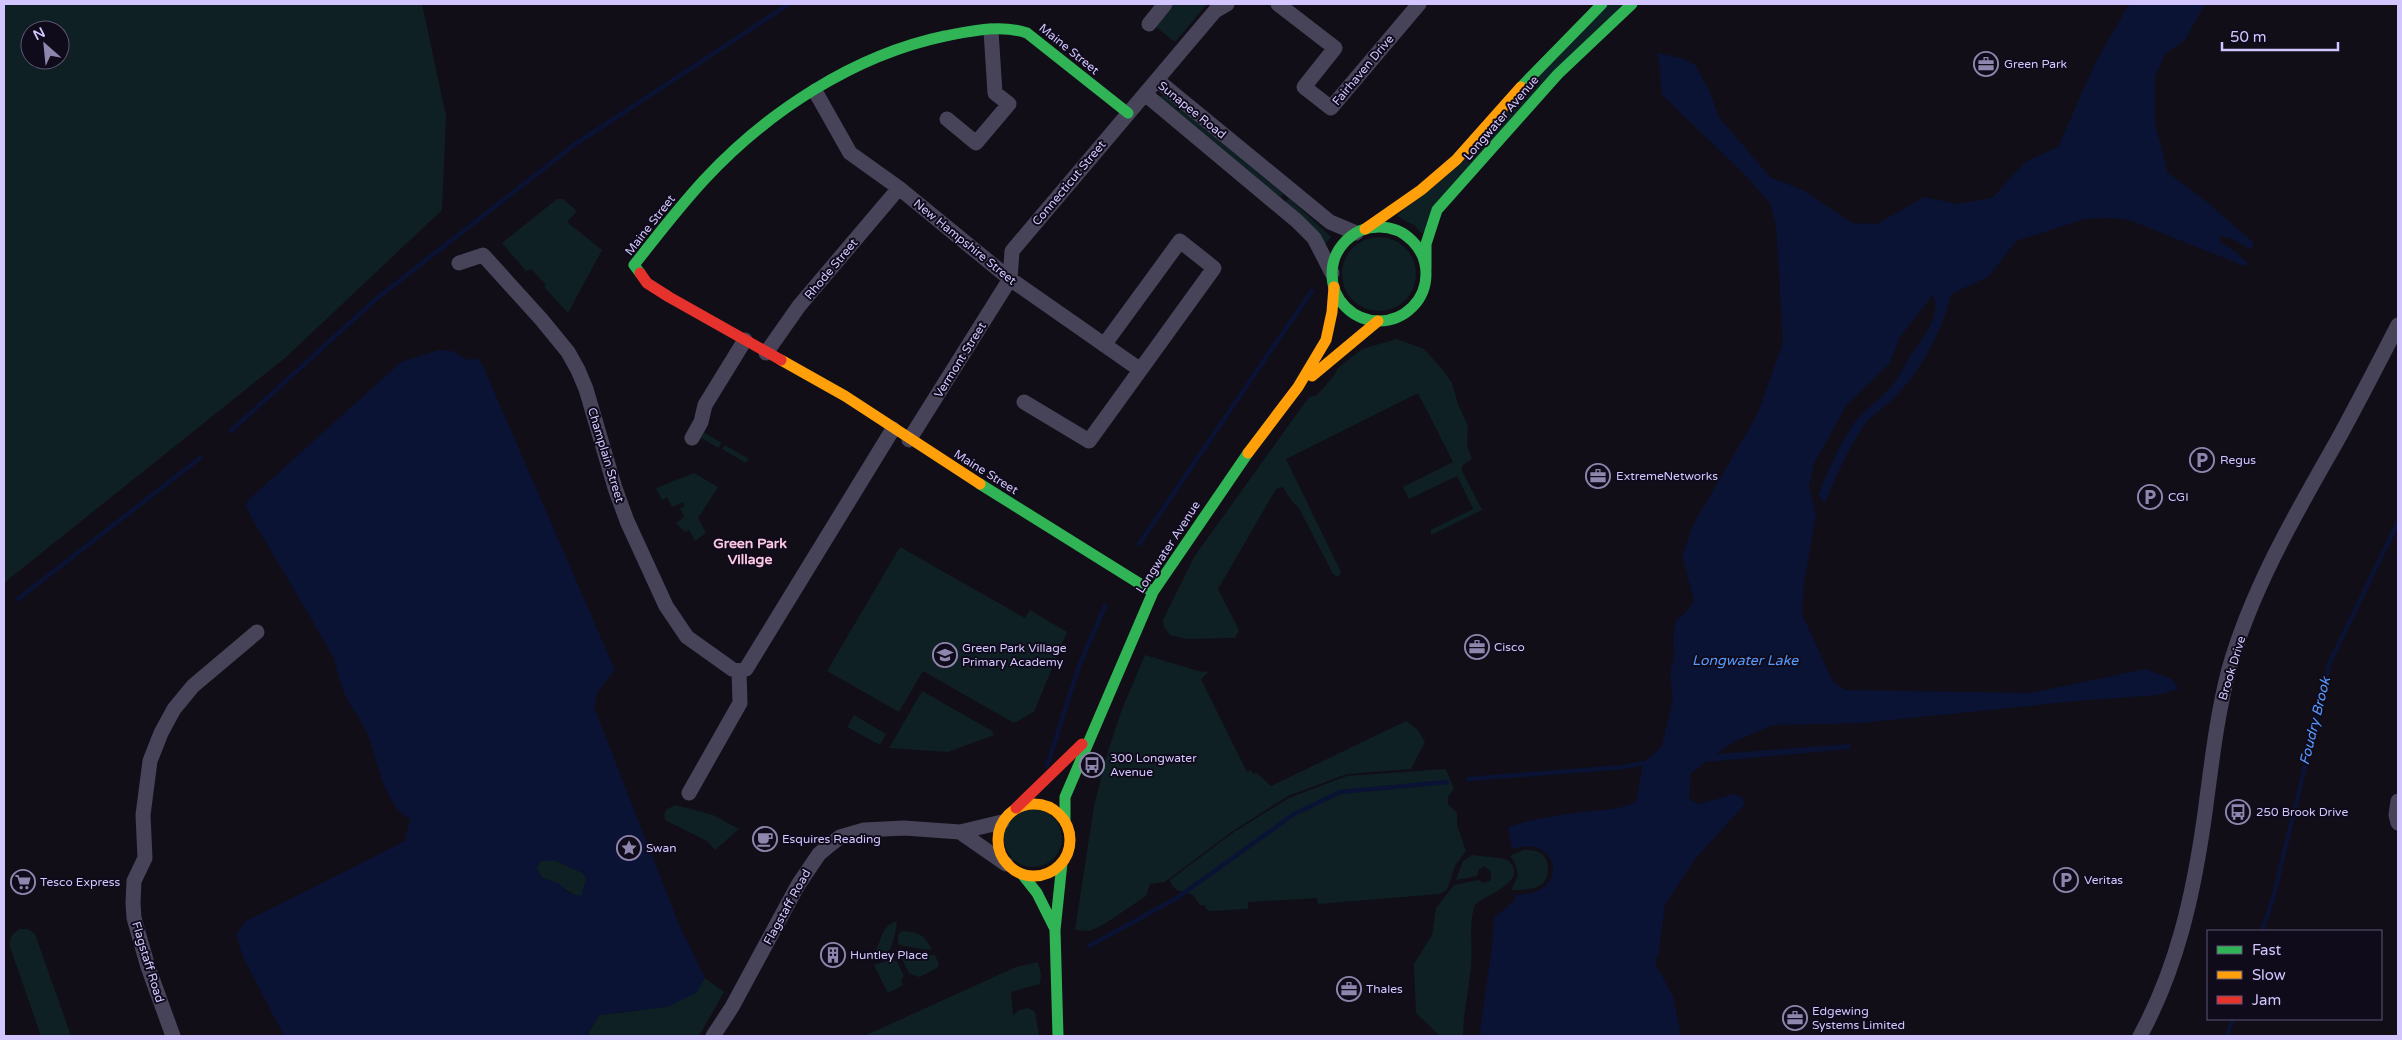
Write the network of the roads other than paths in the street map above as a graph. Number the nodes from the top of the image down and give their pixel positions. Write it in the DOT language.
graph roads {
  1 [pos="1165,4"];
  2 [pos="1278,4"];
  3 [pos="1419,4"];
  4 [pos="1602,4"];
  5 [pos="1632,4"];
  6 [pos="1218,6"];
  7 [pos="1149,24"];
  8 [pos="991,31"];
  9 [pos="1157,80"];
  10 [pos="815,91"];
  11 [pos="1145,94"];
  12 [pos="1128,114"];
  13 [pos="947,119"];
  14 [pos="899,188"];
  15 [pos="1360,232"];
  16 [pos="459,262"];
  17 [pos="1426,269"];
  18 [pos="1010,279"];
  19 [pos="1333,280"];
  20 [pos="1378,321"];
  21 [pos="2398,325"];
  22 [pos="745,340"];
  23 [pos="1104,345"];
  24 [pos="766,353"];
  25 [pos="1139,369"];
  26 [pos="1298,387"];
  27 [pos="1024,402"];
  28 [pos="893,429"];
  29 [pos="692,438"];
  30 [pos="910,440"];
  31 [pos="1154,592"];
  32 [pos="257,632"];
  33 [pos="739,671"];
  34 [pos="1088,738"];
  35 [pos="689,792"];
  36 [pos="2398,801"];
  37 [pos="1016,808"];
  38 [pos="1064,821"];
  39 [pos="1002,822"];
  40 [pos="2398,823"];
  41 [pos="960,832"];
  42 [pos="1062,863"];
  43 [pos="1006,864"];
  44 [pos="1022,874"];
  45 [pos="1055,930"];
  46 [pos="173,1036"];
  47 [pos="713,1036"];
  48 [pos="1058,1036"];
  49 [pos="2140,1036"];
  1 -- 7 [label="street"];
  2 -- 3 [label="street, Fairhaven Drive"];
  4 -- 15 [label="street, Longwater Avenue"];
  5 -- 17 [label="street, Longwater Avenue"];
  6 -- 9 [label="street"];
  8 -- 10 [label="street, Maine Street"];
  8 -- 12 [label="street, Maine Street"];
  8 -- 13 [label="street"];
  9 -- 11 [label="street, Sunapee Road"];
  9 -- 15 [label="street, Sunapee Road"];
  10 -- 14 [label="street, New Hampshire Street"];
  10 -- 22 [label="street, Maine Street"];
  11 -- 12 [label="street, Connecticut Street"];
  11 -- 19 [label="street, Sunapee Road"];
  12 -- 18 [label="street, Connecticut Street"];
  14 -- 18 [label="street, New Hampshire Street"];
  14 -- 24 [label="street, Rhode Street"];
  15 -- 17 [label="street"];
  15 -- 19 [label="street"];
  16 -- 33 [label="street, Champlain Street"];
  17 -- 20 [label="street"];
  18 -- 23 [label="street, New Hampshire Street"];
  18 -- 30 [label="street, Vermont Street"];
  19 -- 20 [label="street"];
  19 -- 26 [label="street, Longwater Avenue"];
  20 -- 26 [label="street, Longwater Avenue"];
  21 -- 49 [label="street, Brook Drive"];
  22 -- 24 [label="street, Maine Street"];
  22 -- 29 [label="street"];
  23 -- 25 [label="street, New Hampshire Street"];
  23 -- 25 [label="street"];
  24 -- 28 [label="street, Maine Street"];
  25 -- 27 [label="street"];
  26 -- 31 [label="street, Longwater Avenue"];
  28 -- 30 [label="street, Maine Street"];
  28 -- 33 [label="street"];
  30 -- 31 [label="street, Maine Street"];
  31 -- 34 [label="street, Longwater Avenue"];
  32 -- 46 [label="street, Flagstaff Road"];
  33 -- 35 [label="street"];
  34 -- 37 [label="street, Longwater Avenue"];
  34 -- 38 [label="street, Longwater Avenue"];
  36 -- 40 [label="street"];
  37 -- 38 [label="street"];
  37 -- 39 [label="street"];
  38 -- 42 [label="street"];
  39 -- 41 [label="street, Flagstaff Road"];
  39 -- 43 [label="street"];
  41 -- 43 [label="street"];
  41 -- 47 [label="street, Flagstaff Road"];
  42 -- 44 [label="street"];
  42 -- 45 [label="street"];
  43 -- 44 [label="street"];
  44 -- 45 [label="street"];
  45 -- 48 [label="street"];
}
